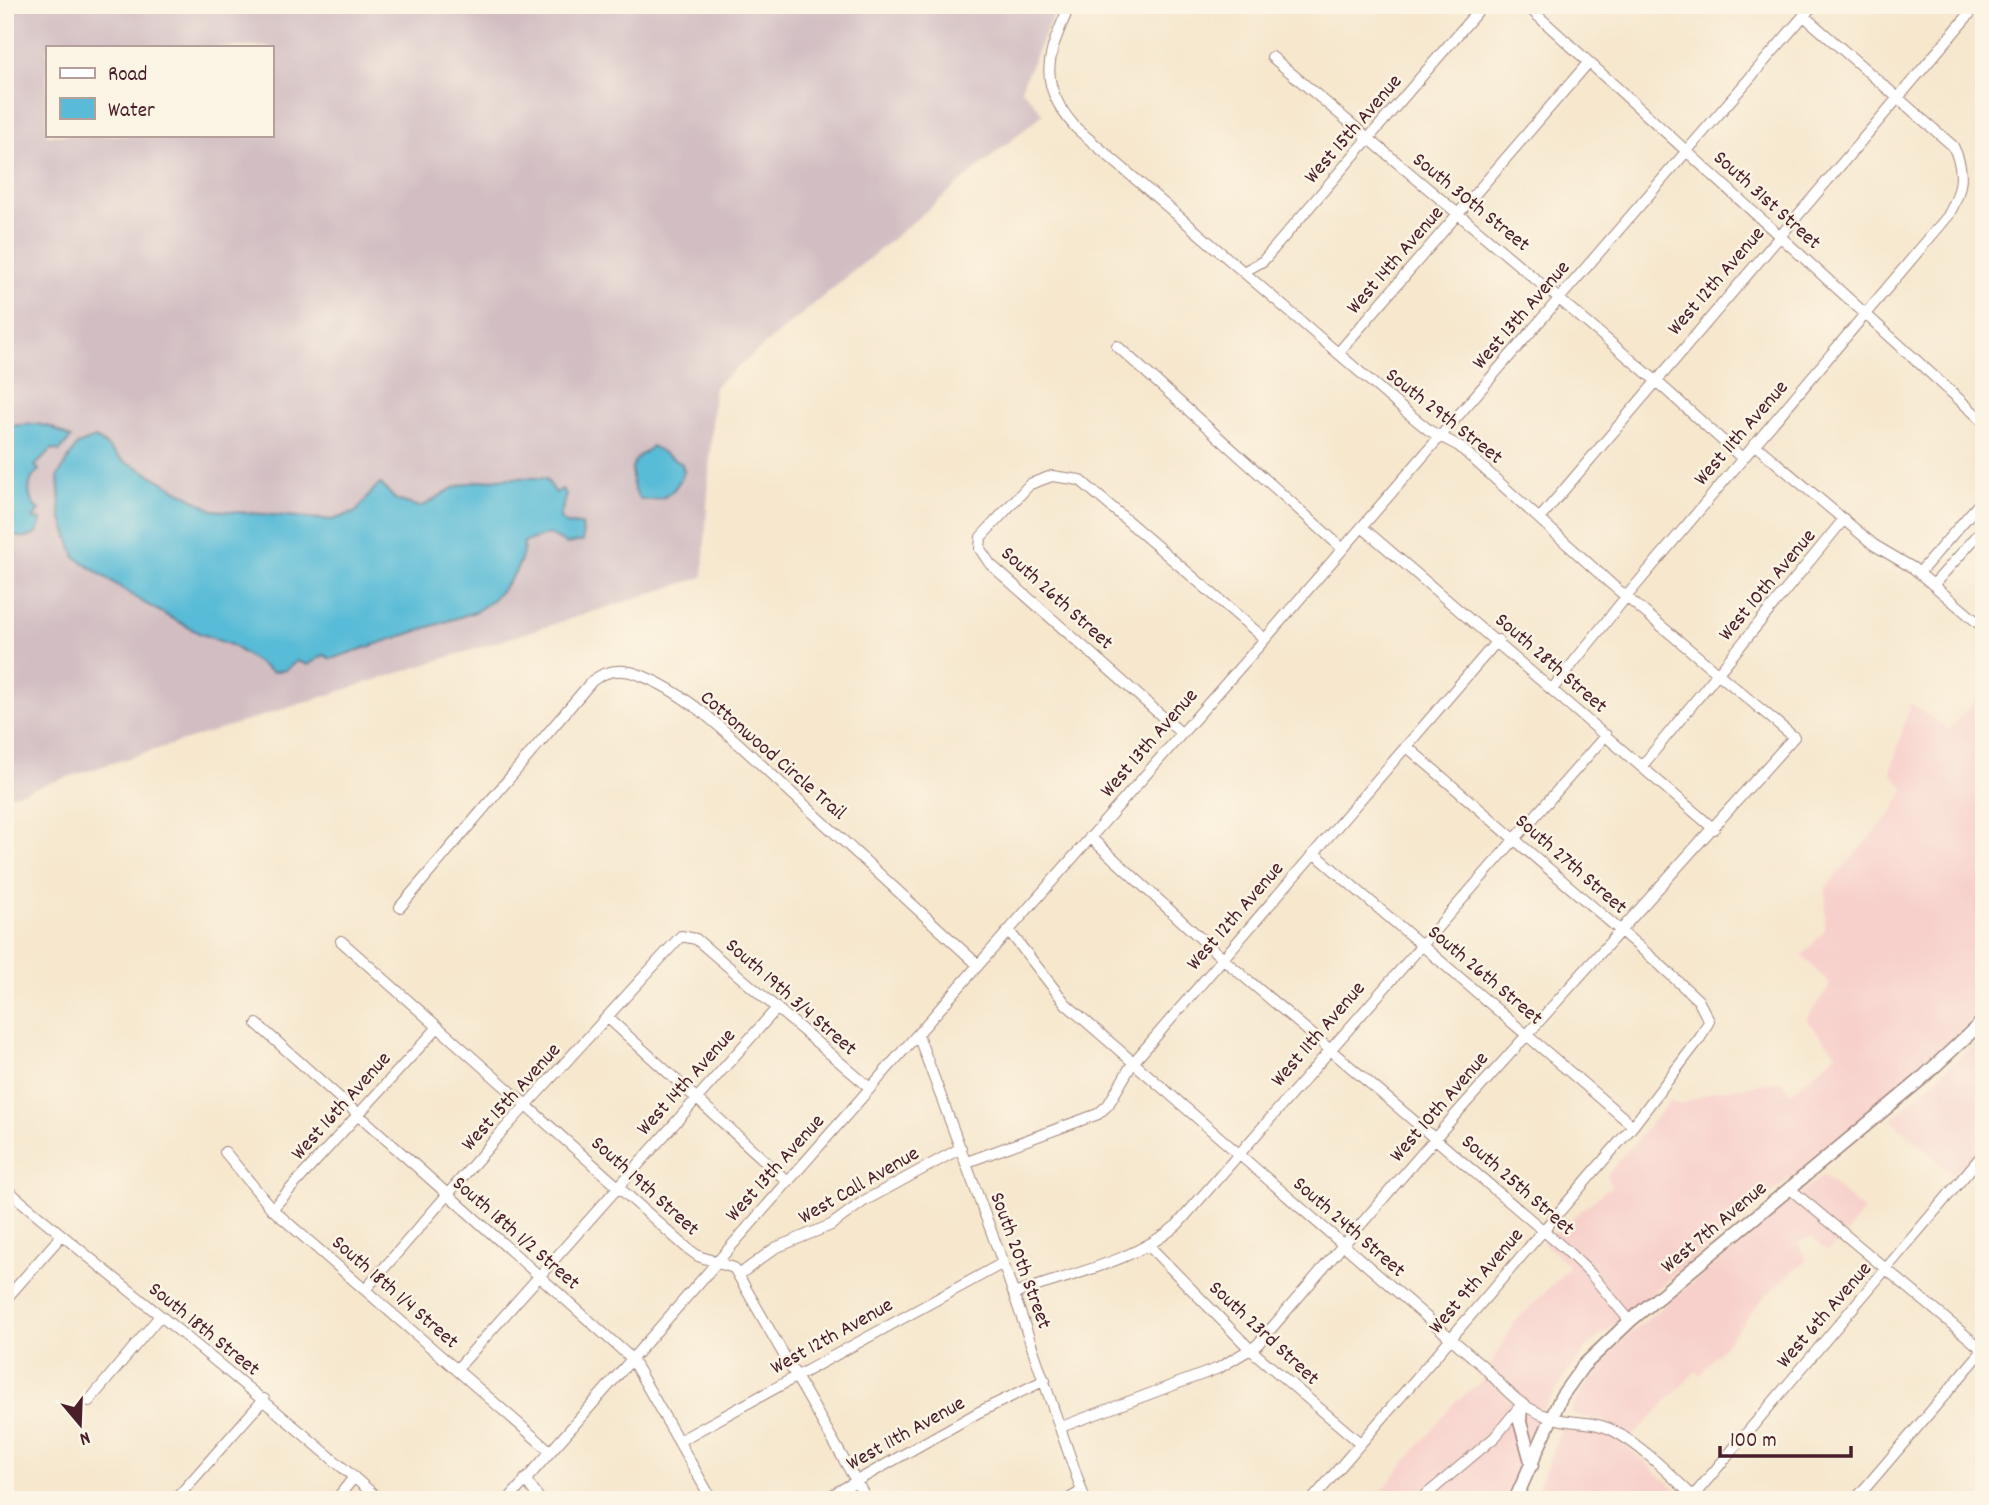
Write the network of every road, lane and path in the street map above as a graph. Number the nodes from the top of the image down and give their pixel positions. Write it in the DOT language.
graph roads {
  1 [pos="1070,5"];
  2 [pos="1483,5"];
  3 [pos="1526,5"];
  4 [pos="1813,5"];
  5 [pos="1977,5"];
  6 [pos="1804,16"];
  7 [pos="1272,57"];
  8 [pos="1588,63"];
  9 [pos="1897,99"];
  10 [pos="1367,139"];
  11 [pos="1688,152"];
  12 [pos="1459,214"];
  13 [pos="1780,235"];
  14 [pos="1245,271"];
  15 [pos="1559,299"];
  16 [pos="1866,316"];
  17 [pos="1117,346"];
  18 [pos="1338,353"];
  19 [pos="1655,380"];
  20 [pos="1984,422"];
  21 [pos="1441,436"];
  22 [pos="1754,444"];
  23 [pos="1742,458"];
  24 [pos="1984,498"];
  25 [pos="1540,518"];
  26 [pos="1844,519"];
  27 [pos="1362,527"];
  28 [pos="1984,528"];
  29 [pos="1343,549"];
  30 [pos="1919,573"];
  31 [pos="1934,584"];
  32 [pos="1626,597"];
  33 [pos="1984,628"];
  34 [pos="1265,639"];
  35 [pos="1497,640"];
  36 [pos="1717,673"];
  37 [pos="1553,688"];
  38 [pos="1181,733"];
  39 [pos="1606,735"];
  40 [pos="1794,737"];
  41 [pos="1406,746"];
  42 [pos="1643,766"];
  43 [pos="1714,829"];
  44 [pos="1090,837"];
  45 [pos="1514,838"];
  46 [pos="1314,853"];
  47 [pos="400,907"];
  48 [pos="1009,931"];
  49 [pos="1622,931"];
  50 [pos="688,937"];
  51 [pos="341,941"];
  52 [pos="1421,944"];
  53 [pos="1222,958"];
  54 [pos="978,965"];
  55 [pos="777,1008"];
  56 [pos="1707,1014"];
  57 [pos="607,1017"];
  58 [pos="257,1024"];
  59 [pos="1982,1025"];
  60 [pos="438,1027"];
  61 [pos="1528,1034"];
  62 [pos="918,1035"];
  63 [pos="1329,1048"];
  64 [pos="1132,1063"];
  65 [pos="870,1088"];
  66 [pos="696,1098"];
  67 [pos="527,1105"];
  68 [pos="358,1114"];
  69 [pos="1633,1126"];
  70 [pos="1436,1137"];
  71 [pos="961,1148"];
  72 [pos="225,1152"];
  73 [pos="1239,1153"];
  74 [pos="1984,1153"];
  75 [pos="967,1162"];
  76 [pos="787,1181"];
  77 [pos="618,1185"];
  78 [pos="5,1188"];
  79 [pos="1789,1188"];
  80 [pos="447,1196"];
  81 [pos="271,1209"];
  82 [pos="1544,1231"];
  83 [pos="62,1235"];
  84 [pos="1148,1245"];
  85 [pos="1343,1246"];
  86 [pos="716,1261"];
  87 [pos="1003,1263"];
  88 [pos="1887,1270"];
  89 [pos="538,1275"];
  90 [pos="739,1275"];
  91 [pos="365,1290"];
  92 [pos="1014,1294"];
  93 [pos="5,1300"];
  94 [pos="159,1317"];
  95 [pos="1630,1321"];
  96 [pos="1450,1338"];
  97 [pos="1251,1350"];
  98 [pos="1983,1350"];
  99 [pos="631,1358"];
  100 [pos="457,1369"];
  101 [pos="797,1377"];
  102 [pos="1045,1380"];
  103 [pos="264,1399"];
  104 [pos="89,1401"];
  105 [pos="1521,1405"];
  106 [pos="1552,1418"];
  107 [pos="1061,1427"];
  108 [pos="679,1441"];
  109 [pos="1359,1443"];
  110 [pos="550,1451"];
  111 [pos="1532,1465"];
  112 [pos="354,1477"];
  113 [pos="526,1479"];
  114 [pos="856,1481"];
  115 [pos="1084,1496"];
  116 [pos="181,1497"];
  117 [pos="1693,1499"];
  118 [pos="336,1500"];
  119 [pos="380,1500"];
  120 [pos="508,1500"];
  121 [pos="540,1500"];
  122 [pos="712,1500"];
  123 [pos="823,1500"];
  124 [pos="867,1500"];
  125 [pos="1067,1500"];
  126 [pos="1312,1500"];
  127 [pos="1420,1500"];
  128 [pos="1515,1500"];
  129 [pos="1855,1500"];
  1 -- 14 [label="street, South 29th Street"];
  2 -- 10 [label="street, West 15th Avenue"];
  3 -- 8 [label="street, South 31st Street"];
  4 -- 6 [label="street, West 13th Avenue"];
  5 -- 9 [label="street, West 12th Avenue"];
  6 -- 9 [label="street"];
  6 -- 11 [label="street, West 13th Avenue"];
  7 -- 10 [label="street, South 30th Street"];
  8 -- 11 [label="street, South 31st Street"];
  8 -- 12 [label="street, West 14th Avenue"];
  9 -- 13 [label="street, West 12th Avenue"];
  9 -- 16 [label="street, West 11th Avenue"];
  10 -- 12 [label="street, South 30th Street"];
  10 -- 14 [label="street, West 15th Avenue"];
  11 -- 13 [label="street, South 31st Street"];
  11 -- 15 [label="street, West 13th Avenue"];
  12 -- 15 [label="street, South 30th Street"];
  12 -- 18 [label="street, West 14th Avenue"];
  13 -- 16 [label="street, South 31st Street"];
  13 -- 19 [label="street, West 12th Avenue"];
  14 -- 18 [label="street, South 29th Street"];
  15 -- 19 [label="street, South 30th Street"];
  15 -- 21 [label="street, West 13th Avenue"];
  16 -- 20 [label="street, South 31st Street"];
  16 -- 22 [label="street, West 11th Avenue"];
  17 -- 29 [label="street"];
  18 -- 21 [label="street, South 29th Street"];
  19 -- 23 [label="street, South 30th Street"];
  19 -- 25 [label="street, West 12th Avenue"];
  21 -- 25 [label="street, South 29th Street"];
  21 -- 27 [label="street, West 13th Avenue"];
  22 -- 23 [label="street, West 11th Avenue"];
  22 -- 26 [label="street"];
  23 -- 32 [label="street, West 11th Avenue"];
  24 -- 30 [label="street"];
  25 -- 32 [label="street, South 29th Street"];
  26 -- 30 [label="street"];
  26 -- 36 [label="street, West 10th Avenue"];
  27 -- 29 [label="street, West 13th Avenue"];
  27 -- 35 [label="street, South 28th Street"];
  28 -- 31 [label="street"];
  29 -- 34 [label="street, West 13th Avenue"];
  30 -- 31 [label="street"];
  31 -- 33 [label="street"];
  32 -- 36 [label="street, South 29th Street"];
  32 -- 37 [label="street, West 11th Avenue"];
  34 -- 38 [label="street, West 13th Avenue"];
  34 -- 38 [label="street, South 26th Street"];
  35 -- 37 [label="street, South 28th Street"];
  35 -- 41 [label="street, West 12th Avenue"];
  36 -- 40 [label="street, South 29th Street"];
  36 -- 42 [label="street, West 10th Avenue"];
  37 -- 39 [label="street, South 28th Street"];
  38 -- 44 [label="street, West 13th Avenue"];
  39 -- 42 [label="street, South 28th Street"];
  39 -- 45 [label="street, West 11th Avenue"];
  40 -- 43 [label="street, West 10th Avenue"];
  41 -- 45 [label="street, South 27th Street"];
  41 -- 46 [label="street, West 12th Avenue"];
  42 -- 43 [label="street, South 28th Street"];
  43 -- 49 [label="street, West 10th Avenue"];
  44 -- 48 [label="street, West 13th Avenue"];
  44 -- 53 [label="street, South 25th Street"];
  45 -- 49 [label="street, South 27th Street"];
  45 -- 52 [label="street, West 11th Avenue"];
  46 -- 52 [label="street, South 26th Street"];
  46 -- 53 [label="street, West 12th Avenue"];
  47 -- 54 [label="street, Cottonwood Circle Trail"];
  48 -- 54 [label="street, West 13th Avenue"];
  48 -- 64 [label="street, South 24th Street"];
  49 -- 56 [label="street, South 27th Street"];
  49 -- 61 [label="street, West 10th Avenue"];
  50 -- 55 [label="street, South 19th 3/4 Street"];
  50 -- 57 [label="street, West 15th Avenue"];
  51 -- 60 [label="street, South 19th Street"];
  52 -- 61 [label="street, South 26th Street"];
  52 -- 63 [label="street, West 11th Avenue"];
  53 -- 63 [label="street, South 25th Street"];
  53 -- 64 [label="street, West 12th Avenue"];
  54 -- 62 [label="street, West 13th Avenue"];
  55 -- 65 [label="street, South 19th 3/4 Street"];
  55 -- 66 [label="street, West 14th Avenue"];
  56 -- 69 [label="street, West 9th Avenue"];
  57 -- 66 [label="street"];
  57 -- 67 [label="street, West 15th Avenue"];
  58 -- 68 [label="street, South 18th 1/2 Street"];
  59 -- 79 [label="main road, West 7th Avenue"];
  60 -- 67 [label="street, South 19th Street"];
  60 -- 68 [label="street, West 16th Avenue"];
  61 -- 69 [label="street, South 26th Street"];
  61 -- 70 [label="street, West 10th Avenue"];
  62 -- 65 [label="street, West 13th Avenue"];
  62 -- 71 [label="street, South 20th Street"];
  63 -- 70 [label="street, South 25th Street"];
  63 -- 73 [label="street, West 11th Avenue"];
  64 -- 73 [label="street, South 24th Street"];
  64 -- 75 [label="street, West 12th Avenue"];
  65 -- 76 [label="street, West 13th Avenue"];
  66 -- 76 [label="street"];
  66 -- 77 [label="street, West 14th Avenue"];
  67 -- 77 [label="street, South 19th Street"];
  67 -- 80 [label="street, West 15th Avenue"];
  68 -- 80 [label="street, South 18th 1/2 Street"];
  68 -- 81 [label="street, West 16th Avenue"];
  69 -- 82 [label="street, West 9th Avenue"];
  70 -- 82 [label="street, South 25th Street"];
  70 -- 85 [label="street, West 10th Avenue"];
  71 -- 75 [label="street, South 20th Street"];
  71 -- 90 [label="street, West Call Avenue"];
  72 -- 81 [label="street, South 18th 1/4 Street"];
  73 -- 84 [label="street, West 11th Avenue"];
  73 -- 85 [label="street, South 24th Street"];
  74 -- 88 [label="street, West 6th Avenue"];
  75 -- 87 [label="street, South 20th Street"];
  76 -- 86 [label="street, West 13th Avenue"];
  77 -- 86 [label="street, South 19th Street"];
  77 -- 89 [label="street, West 14th Avenue"];
  78 -- 83 [label="street, South 18th Street"];
  79 -- 88 [label="street"];
  79 -- 95 [label="main road, West 7th Avenue"];
  80 -- 89 [label="street, South 18th 1/2 Street"];
  80 -- 91 [label="street, West 15th Avenue"];
  81 -- 91 [label="street, South 18th 1/4 Street"];
  82 -- 95 [label="street, South 25th Street"];
  82 -- 96 [label="street, West 9th Avenue"];
  83 -- 93 [label="street"];
  83 -- 94 [label="street, South 18th Street"];
  84 -- 92 [label="street, West 11th Avenue"];
  84 -- 97 [label="street, South 23rd Street"];
  85 -- 96 [label="street, South 24th Street"];
  85 -- 97 [label="street, West 10th Avenue"];
  86 -- 90 [label="street, South 19th Street"];
  86 -- 99 [label="street, West 13th Avenue"];
  87 -- 92 [label="street, South 20th Street"];
  87 -- 101 [label="street, West 12th Avenue"];
  88 -- 98 [label="street"];
  88 -- 117 [label="street, West 6th Avenue"];
  89 -- 99 [label="street, South 18th 1/2 Street"];
  89 -- 100 [label="street, West 14th Avenue"];
  90 -- 101 [label="street, South 19th Street"];
  91 -- 100 [label="street, South 18th 1/4 Street"];
  92 -- 102 [label="street, South 20th Street"];
  94 -- 103 [label="street, South 18th Street"];
  94 -- 104 [label="street"];
  95 -- 106 [label="main road, West 7th Avenue"];
  96 -- 105 [label="street, South 24th Street"];
  96 -- 109 [label="street, West 9th Avenue"];
  97 -- 107 [label="street, West 10th Avenue"];
  97 -- 109 [label="street, South 23rd Street"];
  98 -- 129 [label="street"];
  99 -- 108 [label="street, South 18th 1/2 Street"];
  99 -- 110 [label="street, West 13th Avenue"];
  100 -- 110 [label="street, South 18th 1/4 Street"];
  101 -- 108 [label="street, West 12th Avenue"];
  101 -- 114 [label="street, South 19th Street"];
  102 -- 107 [label="street, South 20th Street"];
  102 -- 114 [label="street, West 11th Avenue"];
  103 -- 112 [label="street, South 18th Street"];
  103 -- 116 [label="street"];
  105 -- 106 [label="street, South 24th Street"];
  105 -- 111 [label="main road"];
  105 -- 127 [label="street"];
  106 -- 111 [label="main road, West 7th Avenue"];
  106 -- 117 [label="street, South 24th Street"];
  107 -- 115 [label="street, South 20th Street"];
  108 -- 122 [label="street, South 18th 1/2 Street"];
  109 -- 126 [label="street, West 9th Avenue"];
  110 -- 113 [label="street, West 13th Avenue"];
  111 -- 128 [label="main road, West 7th Avenue"];
  112 -- 118 [label="street"];
  112 -- 119 [label="street, South 18th Street"];
  113 -- 120 [label="street, West 13th Avenue"];
  113 -- 121 [label="street"];
  114 -- 123 [label="street, West 11th Avenue"];
  114 -- 124 [label="street, South 19th Street"];
  115 -- 125 [label="street"];
}
